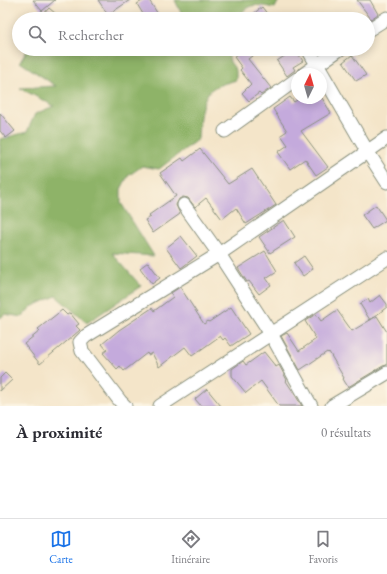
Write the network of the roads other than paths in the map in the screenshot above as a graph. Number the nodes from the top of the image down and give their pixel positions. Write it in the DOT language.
graph roads {
  1 [pos="387,18"];
  2 [pos="375,26"];
  3 [pos="312,56"];
  4 [pos="329,56"];
  5 [pos="317,64"];
  6 [pos="312,68"];
  7 [pos="291,83"];
  8 [pos="225,131"];
  9 [pos="387,138"];
  10 [pos="367,151"];
  11 [pos="387,182"];
  12 [pos="184,206"];
  13 [pos="219,254"];
  14 [pos="387,258"];
  15 [pos="271,334"];
  16 [pos="387,373"];
  17 [pos="118,404"];
  18 [pos="160,406"];
  19 [pos="311,406"];
  20 [pos="332,406"];
  1 -- 2 [label="street"];
  3 -- 5 [label="street"];
  4 -- 5 [label="street"];
  5 -- 6 [label="street"];
  5 -- 10 [label="street"];
  7 -- 8 [label="street"];
  9 -- 10 [label="street"];
  10 -- 11 [label="street"];
  10 -- 13 [label="street"];
  12 -- 13 [label="street"];
  13 -- 15 [label="street"];
  13 -- 17 [label="street"];
  14 -- 15 [label="street"];
  15 -- 18 [label="street"];
  15 -- 19 [label="street"];
  16 -- 20 [label="street"];
}
